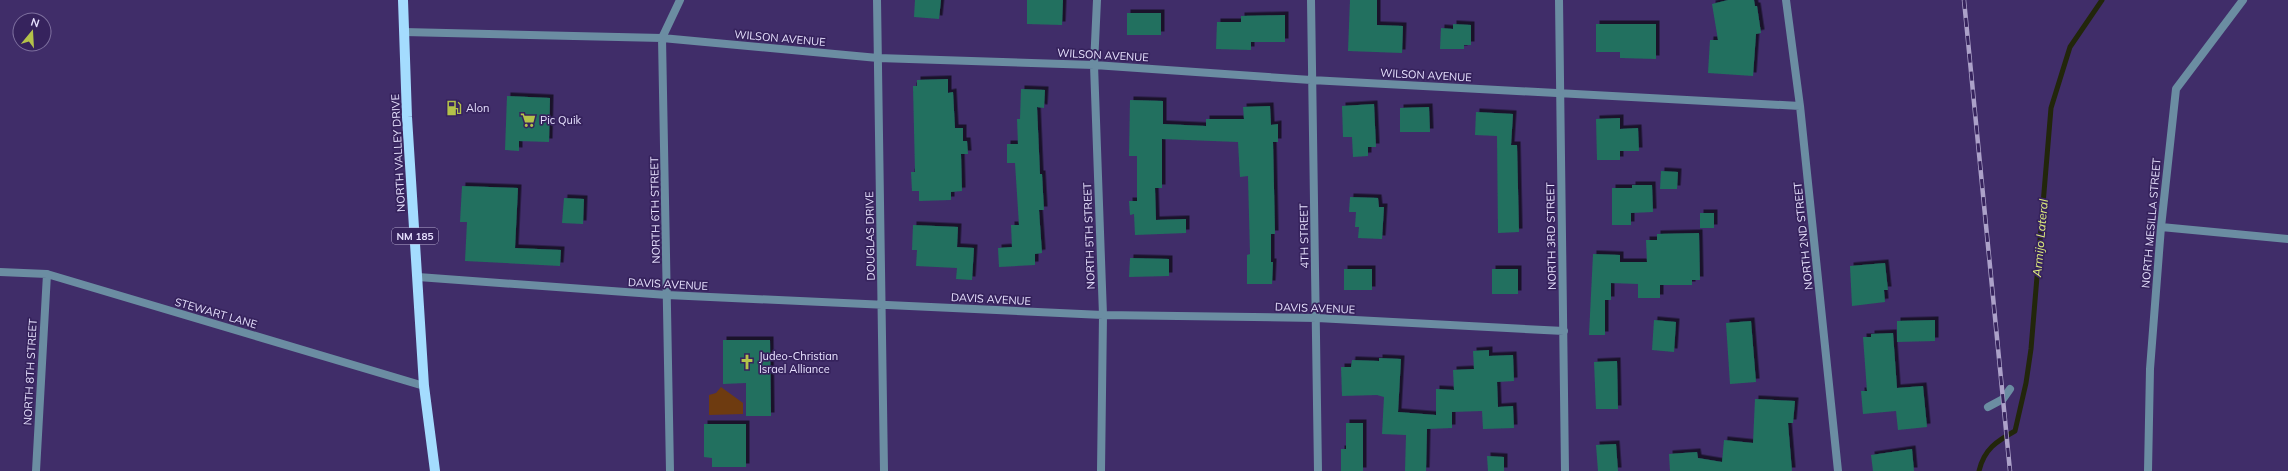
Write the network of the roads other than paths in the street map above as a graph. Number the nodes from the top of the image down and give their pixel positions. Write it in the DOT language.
graph roads {
  1 [pos="403,0"];
  2 [pos="680,0"];
  3 [pos="877,0"];
  4 [pos="1097,0"];
  5 [pos="1311,0"];
  6 [pos="1559,0"];
  7 [pos="1786,0"];
  8 [pos="2243,0"];
  9 [pos="404,32"];
  10 [pos="662,38"];
  11 [pos="878,58"];
  12 [pos="1094,65"];
  13 [pos="1311,80"];
  14 [pos="1560,92"];
  15 [pos="1800,106"];
  16 [pos="2161,227"];
  17 [pos="2288,239"];
  18 [pos="0,272"];
  19 [pos="47,274"];
  20 [pos="418,277"];
  21 [pos="668,295"];
  22 [pos="883,305"];
  23 [pos="1103,314"];
  24 [pos="1317,318"];
  25 [pos="1564,331"];
  26 [pos="424,386"];
  27 [pos="2010,388"];
  28 [pos="1988,407"];
  29 [pos="36,471"];
  30 [pos="435,471"];
  31 [pos="670,471"];
  32 [pos="884,471"];
  33 [pos="1101,471"];
  34 [pos="1318,471"];
  35 [pos="1565,471"];
  36 [pos="1838,471"];
  37 [pos="2148,471"];
  1 -- 9 [label="main road, NORTH VALLEY DRIVE / NM 185"];
  2 -- 10 [label="street, NORTH 6TH STREET"];
  3 -- 11 [label="street, DOUGLAS DRIVE"];
  4 -- 12 [label="street, NORTH 5TH STREET"];
  5 -- 13 [label="street, 4TH STREET"];
  6 -- 14 [label="street, NORTH 3RD STREET"];
  7 -- 15 [label="street, NORTH 2ND STREET"];
  8 -- 16 [label="street, NORTH MESILLA STREET"];
  9 -- 10 [label="street, WILSON AVENUE"];
  9 -- 20 [label="main road, NORTH VALLEY DRIVE / NM 185"];
  10 -- 11 [label="street, WILSON AVENUE"];
  10 -- 21 [label="street, NORTH 6TH STREET"];
  11 -- 12 [label="street, WILSON AVENUE"];
  11 -- 22 [label="street, DOUGLAS DRIVE"];
  12 -- 13 [label="street, WILSON AVENUE"];
  12 -- 23 [label="street, NORTH 5TH STREET"];
  13 -- 14 [label="street, WILSON AVENUE"];
  13 -- 24 [label="street, 4TH STREET"];
  14 -- 15 [label="street, WILSON AVENUE"];
  14 -- 25 [label="street, NORTH 3RD STREET"];
  15 -- 36 [label="street, NORTH 2ND STREET"];
  16 -- 17 [label="street"];
  16 -- 37 [label="street, NORTH MESILLA STREET"];
  18 -- 19 [label="street, STEWART LANE"];
  19 -- 26 [label="street, STEWART LANE"];
  19 -- 29 [label="street, NORTH 8TH STREET"];
  20 -- 21 [label="street, DAVIS AVENUE"];
  20 -- 26 [label="main road, NORTH VALLEY DRIVE / NM 185"];
  21 -- 22 [label="street, DAVIS AVENUE"];
  21 -- 31 [label="street, NORTH 6TH STREET"];
  22 -- 23 [label="street, DAVIS AVENUE"];
  22 -- 32 [label="street, DOUGLAS DRIVE"];
  23 -- 24 [label="street, DAVIS AVENUE"];
  23 -- 33 [label="street, NORTH 5TH STREET"];
  24 -- 25 [label="street, DAVIS AVENUE"];
  24 -- 34 [label="street, 4TH STREET"];
  25 -- 35 [label="street, NORTH 3RD STREET"];
  26 -- 30 [label="main road, NORTH VALLEY DRIVE / NM 185"];
  27 -- 28 [label="street"];
}
